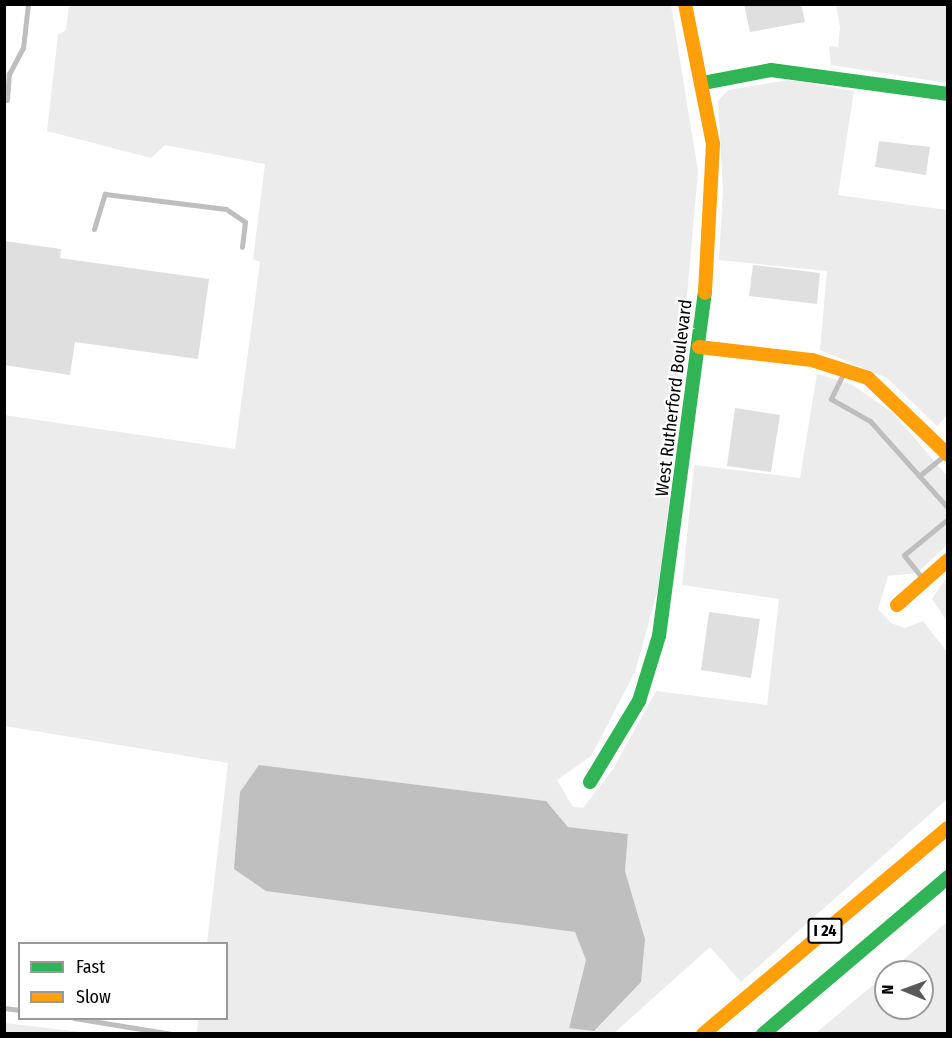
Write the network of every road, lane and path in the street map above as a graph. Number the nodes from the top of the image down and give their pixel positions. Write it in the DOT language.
graph roads {
  1 [pos="28,4"];
  2 [pos="685,4"];
  3 [pos="703,83"];
  4 [pos="948,94"];
  5 [pos="7,100"];
  6 [pos="94,229"];
  7 [pos="242,247"];
  8 [pos="699,347"];
  9 [pos="845,370"];
  10 [pos="947,455"];
  11 [pos="919,476"];
  12 [pos="948,508"];
  13 [pos="948,519"];
  14 [pos="948,560"];
  15 [pos="925,580"];
  16 [pos="897,605"];
  17 [pos="590,782"];
  18 [pos="948,828"];
  19 [pos="948,877"];
  20 [pos="86,1020"];
  21 [pos="172,1034"];
  22 [pos="703,1034"];
  23 [pos="763,1034"];
  1 -- 5 [label="lane"];
  2 -- 3 [label="main road, West Rutherford Boulevard"];
  3 -- 4 [label="main road"];
  3 -- 8 [label="main road, West Rutherford Boulevard"];
  6 -- 7 [label="lane"];
  8 -- 9 [label="main road"];
  8 -- 17 [label="main road, West Rutherford Boulevard"];
  9 -- 10 [label="main road"];
  9 -- 11 [label="lane"];
  10 -- 11 [label="lane"];
  11 -- 12 [label="lane"];
  13 -- 15 [label="lane"];
  14 -- 15 [label="main road"];
  15 -- 16 [label="main road"];
  18 -- 22 [label="main road, I 24"];
  19 -- 23 [label="main road, I 24"];
  20 -- 21 [label="lane"];
}
